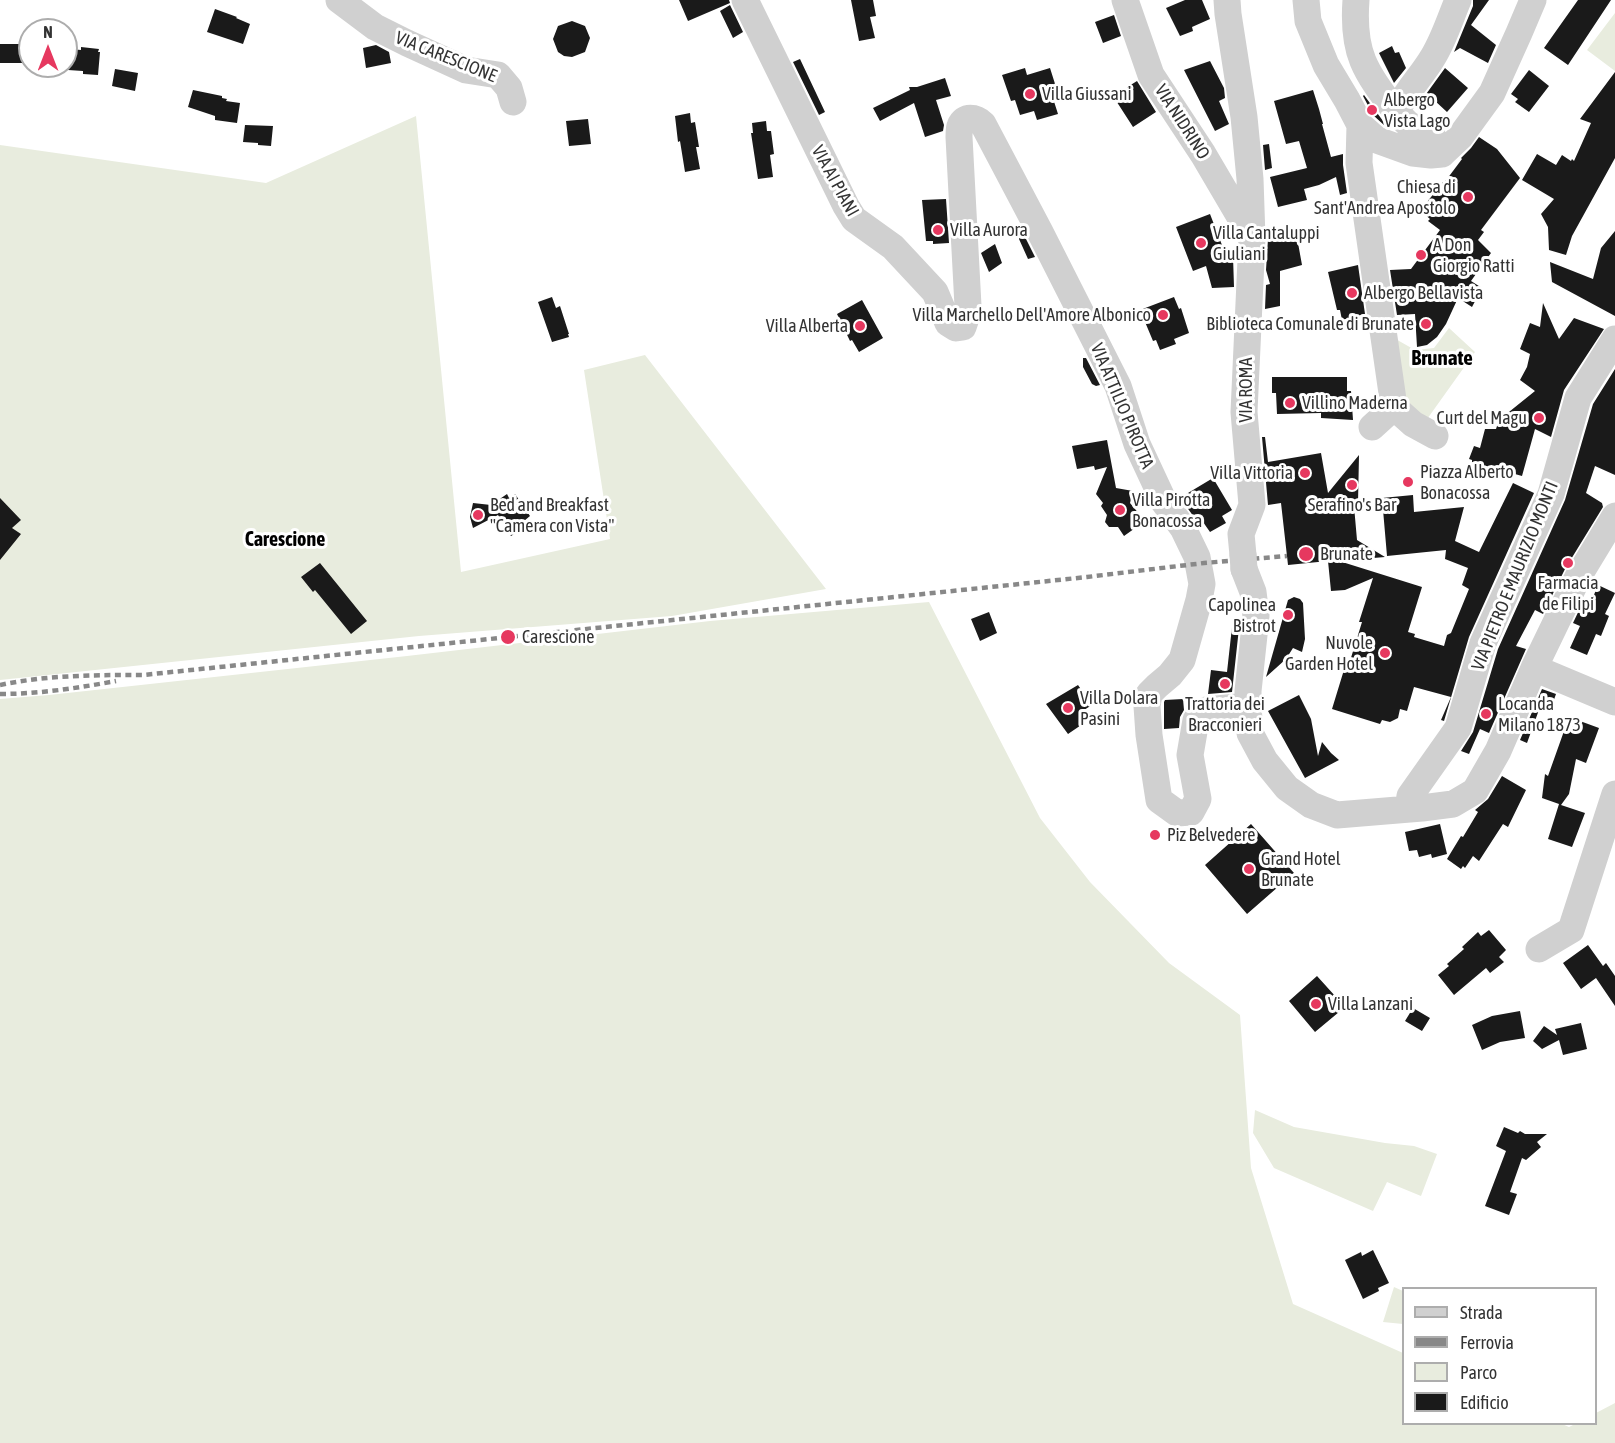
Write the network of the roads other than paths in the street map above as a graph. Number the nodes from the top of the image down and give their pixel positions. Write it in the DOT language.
graph roads {
  1 [pos="339,0"];
  2 [pos="745,0"];
  3 [pos="1125,0"];
  4 [pos="1227,0"];
  5 [pos="1306,0"];
  6 [pos="1356,0"];
  7 [pos="1458,0"];
  8 [pos="1533,0"];
  9 [pos="513,102"];
  10 [pos="1396,112"];
  11 [pos="1360,125"];
  12 [pos="1442,154"];
  13 [pos="1252,238"];
  14 [pos="963,327"];
  15 [pos="1615,339"];
  16 [pos="1394,407"];
  17 [pos="1372,427"];
  18 [pos="1435,436"];
  19 [pos="1615,516"];
  20 [pos="1608,543"];
  21 [pos="1534,668"];
  22 [pos="1615,702"];
  23 [pos="1248,706"];
  24 [pos="1615,794"];
  25 [pos="1408,809"];
  26 [pos="1539,949"];
  1 -- 9 [label="street, VIA CARESCIONE"];
  2 -- 14 [label="street, VIA AI PIANI"];
  3 -- 13 [label="street, VIA NIDRINO"];
  4 -- 13 [label="street, VIA ROMA"];
  5 -- 11 [label="street"];
  6 -- 10 [label="street"];
  7 -- 10 [label="street"];
  8 -- 12 [label="street"];
  10 -- 12 [label="street"];
  11 -- 12 [label="street"];
  11 -- 16 [label="street"];
  13 -- 23 [label="street, VIA ROMA"];
  14 -- 23 [label="street, VIA ATTILIO PIROTTA"];
  15 -- 25 [label="street, VIA PIETRO E MAURIZIO MONTI"];
  16 -- 17 [label="street"];
  16 -- 18 [label="street"];
  19 -- 20 [label="street, VIA ROMA"];
  20 -- 21 [label="street, VIA ROMA"];
  21 -- 22 [label="street"];
  21 -- 25 [label="street, VIA ROMA"];
  23 -- 25 [label="street, VIA ROMA"];
  24 -- 26 [label="street"];
}
